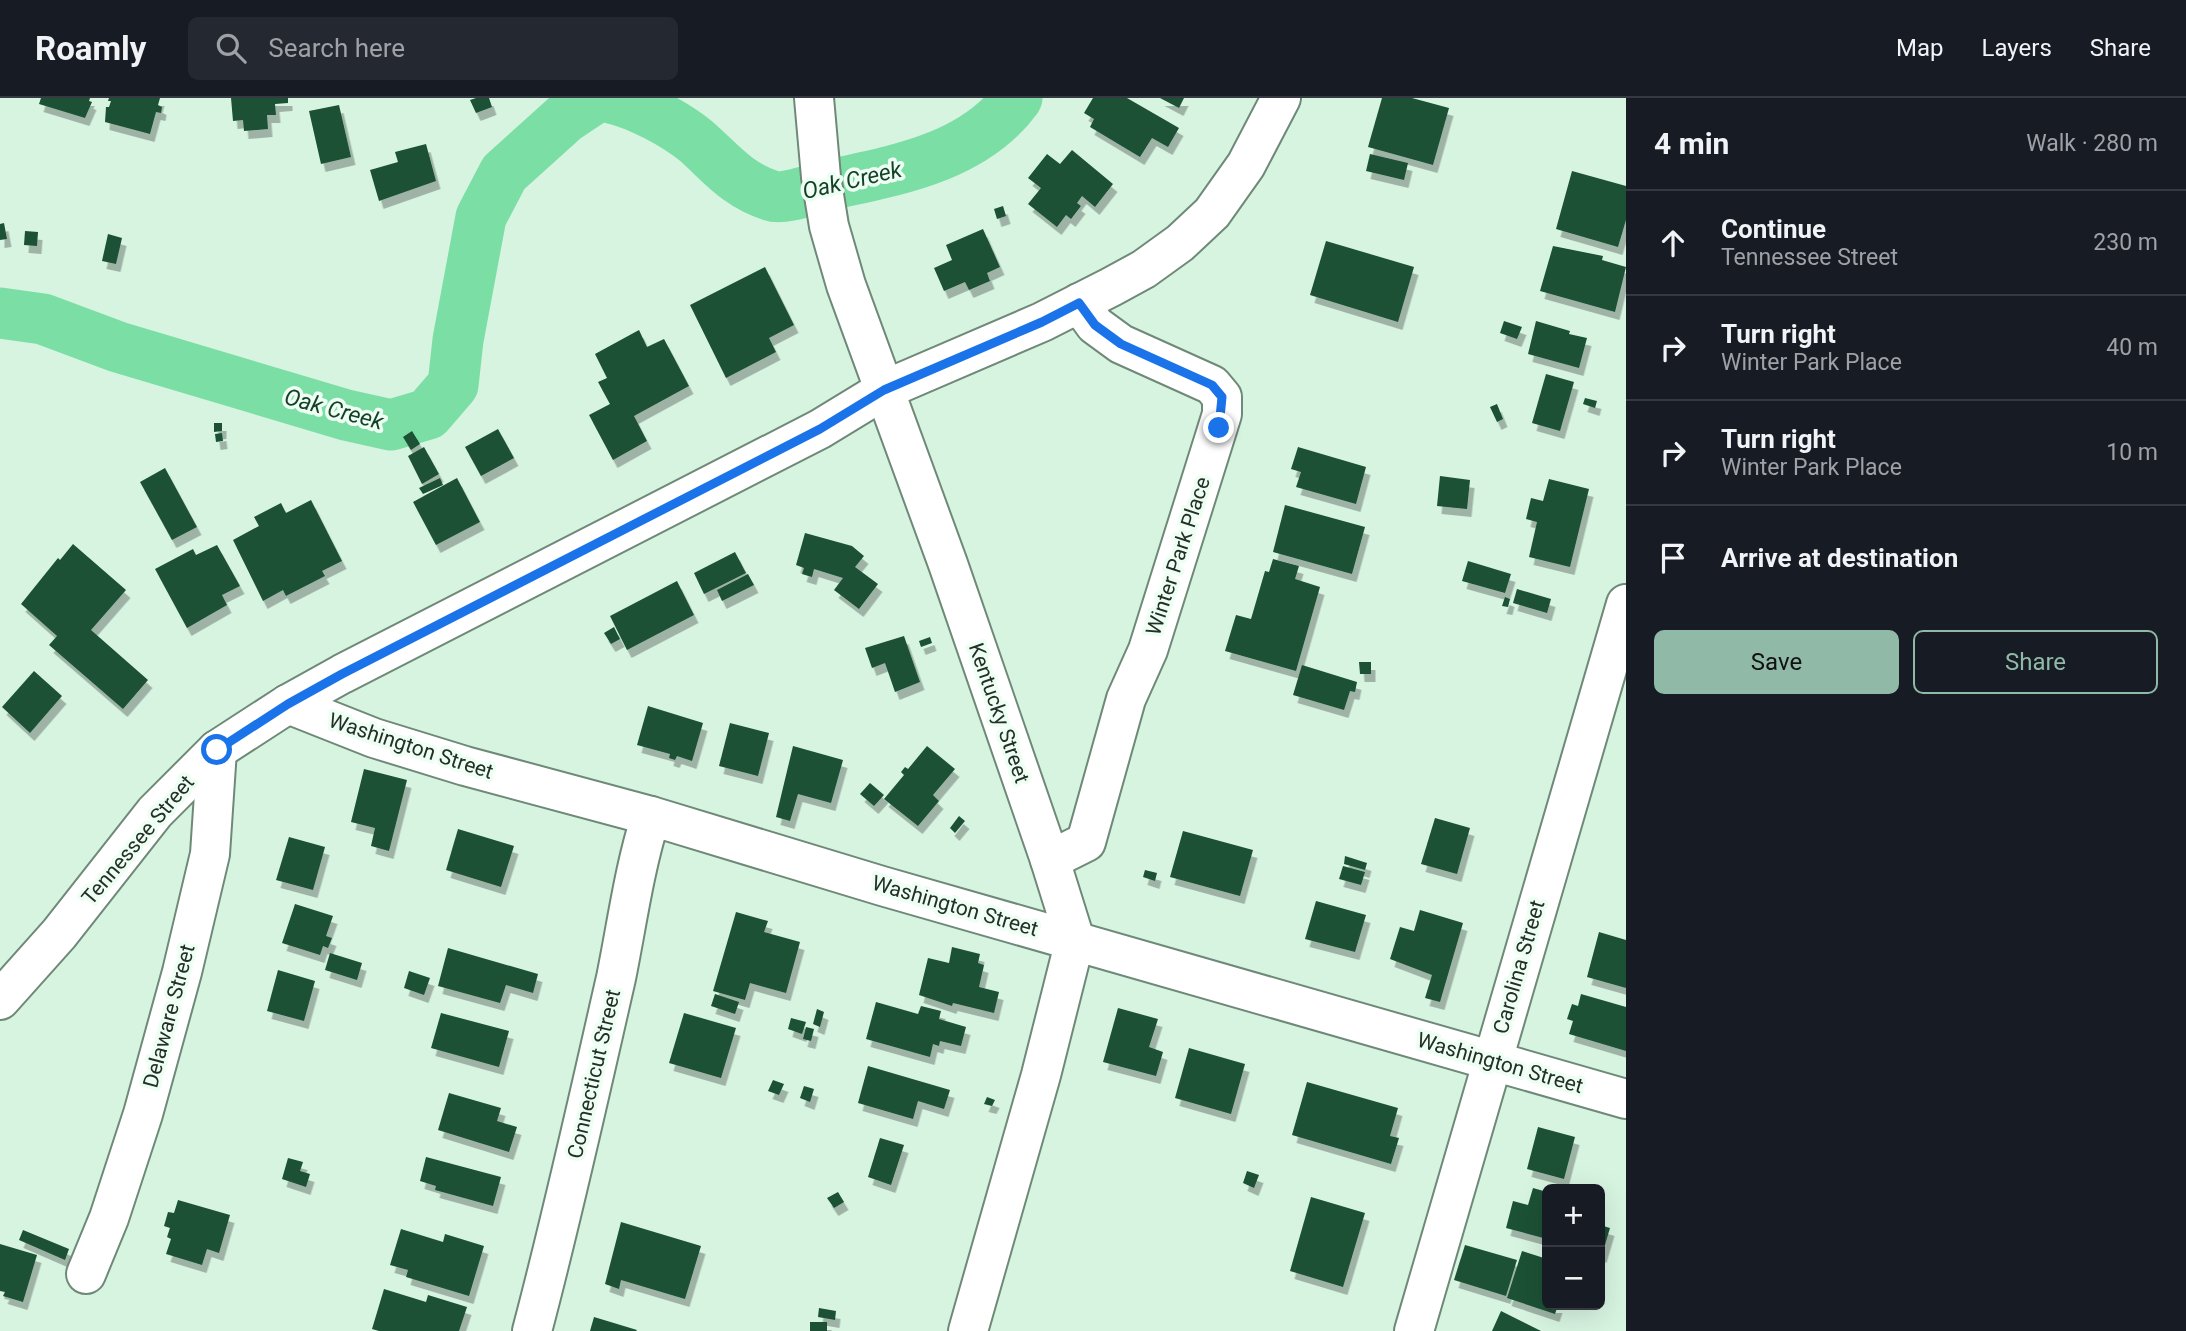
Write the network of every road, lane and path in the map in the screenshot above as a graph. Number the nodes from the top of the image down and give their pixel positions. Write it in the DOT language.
graph roads {
  1 [pos="1281,98"];
  2 [pos="815,110"];
  3 [pos="1079,303"];
  4 [pos="884,390"];
  5 [pos="1626,604"];
  6 [pos="288,704"];
  7 [pos="217,750"];
  8 [pos="651,816"];
  9 [pos="1050,860"];
  10 [pos="1075,940"];
  11 [pos="0,1000"];
  12 [pos="1492,1060"];
  13 [pos="1626,1099"];
  14 [pos="86,1274"];
  15 [pos="532,1331"];
  16 [pos="968,1331"];
  17 [pos="1415,1331"];
  1 -- 3 [label="street, Tennessee Street"];
  2 -- 4 [label="street, Kentucky Street"];
  3 -- 4 [label="street, Tennessee Street"];
  3 -- 9 [label="street, Winter Park Place"];
  4 -- 6 [label="street, Tennessee Street"];
  4 -- 9 [label="street, Kentucky Street"];
  5 -- 12 [label="street, Carolina Street"];
  6 -- 7 [label="street, Tennessee Street"];
  6 -- 8 [label="street, Washington Street"];
  7 -- 11 [label="street, Tennessee Street"];
  7 -- 14 [label="street, Delaware Street"];
  8 -- 10 [label="street, Washington Street"];
  8 -- 15 [label="street, Connecticut Street"];
  9 -- 10 [label="street, Kentucky Street"];
  10 -- 12 [label="street, Washington Street"];
  10 -- 16 [label="street"];
  12 -- 13 [label="street, Washington Street"];
  12 -- 17 [label="street, Carolina Street"];
}
